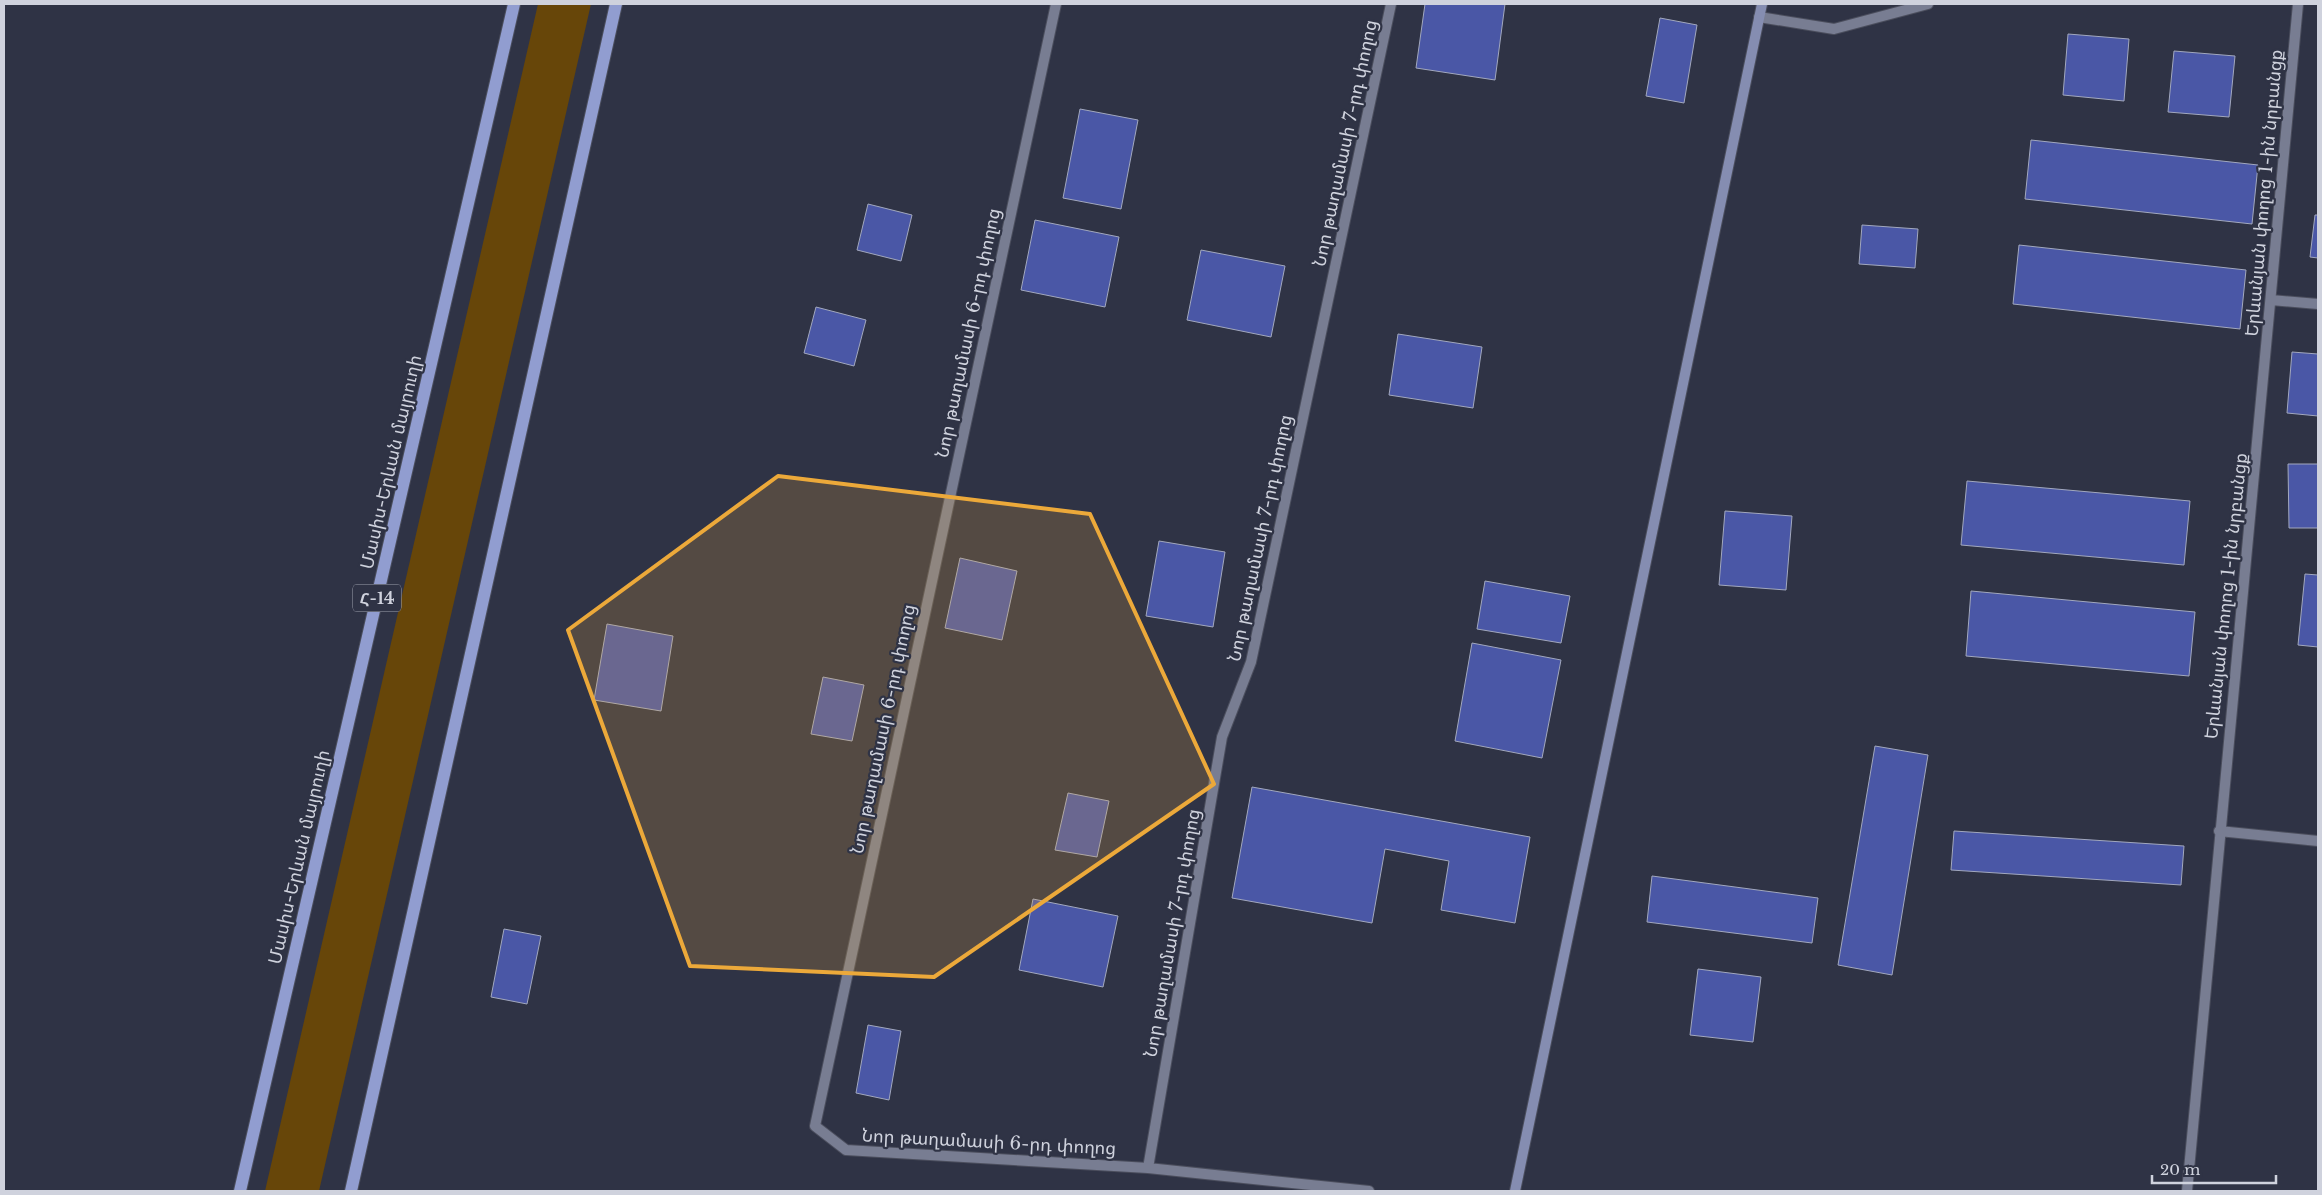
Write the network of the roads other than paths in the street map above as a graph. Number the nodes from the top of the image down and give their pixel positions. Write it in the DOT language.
graph roads {
  1 [pos="514,4"];
  2 [pos="616,4"];
  3 [pos="1056,4"];
  4 [pos="1391,4"];
  5 [pos="1762,4"];
  6 [pos="1928,4"];
  7 [pos="2298,4"];
  8 [pos="1759,17"];
  9 [pos="2271,300"];
  10 [pos="2318,304"];
  11 [pos="2219,831"];
  12 [pos="2318,841"];
  13 [pos="1148,1168"];
  14 [pos="240,1191"];
  15 [pos="351,1191"];
  16 [pos="1369,1191"];
  17 [pos="1515,1191"];
  18 [pos="2187,1191"];
  1 -- 14 [label="main road, Մասիս-Երևան մայրուղի / Հ-14"];
  2 -- 15 [label="main road"];
  3 -- 13 [label="street, Նոր թաղամասի 6-րդ փողոց"];
  4 -- 13 [label="street, Նոր թաղամասի 7-րդ փողոց"];
  5 -- 8 [label="main road"];
  6 -- 8 [label="street"];
  7 -- 9 [label="street, Երևանյան փողոց 1-ին նրբանցք"];
  8 -- 17 [label="main road"];
  9 -- 10 [label="street"];
  9 -- 11 [label="street, Երևանյան փողոց 1-ին նրբանցք"];
  11 -- 12 [label="street"];
  11 -- 18 [label="street, Երևանյան փողոց 1-ին նրբանցք"];
  13 -- 16 [label="street"];
}
